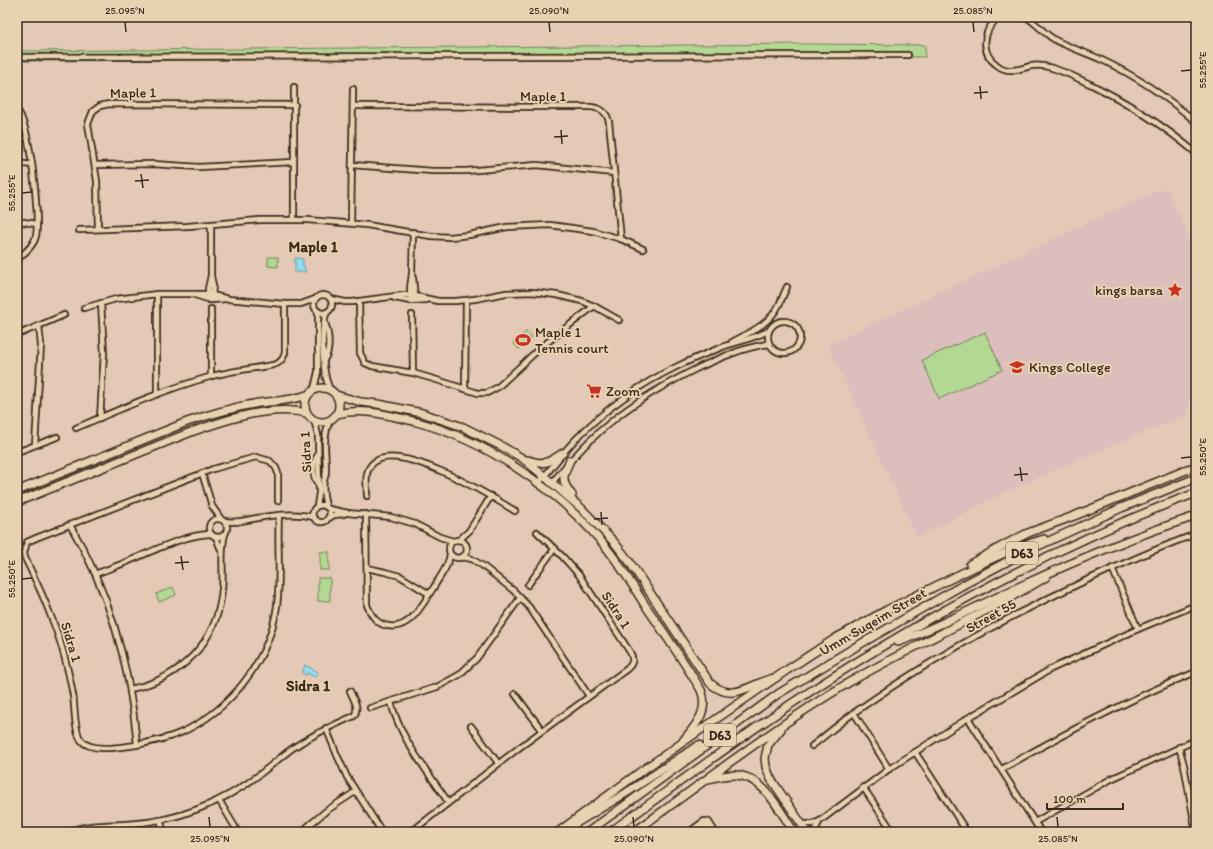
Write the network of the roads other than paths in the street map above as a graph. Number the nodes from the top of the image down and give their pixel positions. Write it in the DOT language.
graph roads {
  1 [pos="1000,17"];
  2 [pos="1026,17"];
  3 [pos="908,55"];
  4 [pos="17,57"];
  5 [pos="294,87"];
  6 [pos="352,89"];
  7 [pos="295,105"];
  8 [pos="353,106"];
  9 [pos="17,110"];
  10 [pos="17,114"];
  11 [pos="23,122"];
  12 [pos="1196,122"];
  13 [pos="1196,153"];
  14 [pos="294,162"];
  15 [pos="17,163"];
  16 [pos="32,165"];
  17 [pos="95,165"];
  18 [pos="352,165"];
  19 [pos="614,173"];
  20 [pos="294,220"];
  21 [pos="17,221"];
  22 [pos="352,223"];
  23 [pos="37,224"];
  24 [pos="211,224"];
  25 [pos="98,229"];
  26 [pos="79,230"];
  27 [pos="413,232"];
  28 [pos="621,239"];
  29 [pos="643,249"];
  30 [pos="17,260"];
  31 [pos="787,287"];
  32 [pos="158,294"];
  33 [pos="211,294"];
  34 [pos="194,295"];
  35 [pos="413,298"];
  36 [pos="228,299"];
  37 [pos="315,299"];
  38 [pos="331,299"];
  39 [pos="210,300"];
  40 [pos="466,300"];
  41 [pos="359,301"];
  42 [pos="345,302"];
  43 [pos="100,303"];
  44 [pos="285,304"];
  45 [pos="301,304"];
  46 [pos="594,306"];
  47 [pos="84,308"];
  48 [pos="211,310"];
  49 [pos="316,310"];
  50 [pos="329,310"];
  51 [pos="64,315"];
  52 [pos="412,315"];
  53 [pos="619,320"];
  54 [pos="39,326"];
  55 [pos="768,331"];
  56 [pos="17,335"];
  57 [pos="769,344"];
  58 [pos="726,346"];
  59 [pos="413,373"];
  60 [pos="211,376"];
  61 [pos="314,389"];
  62 [pos="330,389"];
  63 [pos="465,389"];
  64 [pos="157,394"];
  65 [pos="307,395"];
  66 [pos="336,395"];
  67 [pos="307,413"];
  68 [pos="337,414"];
  69 [pos="100,418"];
  70 [pos="314,420"];
  71 [pos="330,420"];
  72 [pos="76,428"];
  73 [pos="57,437"];
  74 [pos="35,445"];
  75 [pos="17,452"];
  76 [pos="563,453"];
  77 [pos="522,458"];
  78 [pos="570,460"];
  79 [pos="1196,466"];
  80 [pos="202,473"];
  81 [pos="1196,478"];
  82 [pos="541,480"];
  83 [pos="552,482"];
  84 [pos="546,490"];
  85 [pos="17,491"];
  86 [pos="1196,493"];
  87 [pos="367,496"];
  88 [pos="491,496"];
  89 [pos="278,501"];
  90 [pos="17,502"];
  91 [pos="212,506"];
  92 [pos="315,507"];
  93 [pos="327,508"];
  94 [pos="581,508"];
  95 [pos="515,511"];
  96 [pos="348,513"];
  97 [pos="298,514"];
  98 [pos="366,514"];
  99 [pos="279,515"];
  100 [pos="1196,516"];
  101 [pos="313,518"];
  102 [pos="329,518"];
  103 [pos="223,520"];
  104 [pos="238,522"];
  105 [pos="210,524"];
  106 [pos="70,525"];
  107 [pos="469,531"];
  108 [pos="537,532"];
  109 [pos="226,533"];
  110 [pos="1196,534"];
  111 [pos="214,535"];
  112 [pos="195,536"];
  113 [pos="1058,536"];
  114 [pos="440,537"];
  115 [pos="456,541"];
  116 [pos="466,546"];
  117 [pos="555,548"];
  118 [pos="449,551"];
  119 [pos="222,553"];
  120 [pos="459,558"];
  121 [pos="475,561"];
  122 [pos="447,567"];
  123 [pos="367,568"];
  124 [pos="1060,568"];
  125 [pos="1112,568"];
  126 [pos="95,574"];
  127 [pos="528,585"];
  128 [pos="429,594"];
  129 [pos="520,598"];
  130 [pos="1196,606"];
  131 [pos="887,610"];
  132 [pos="1138,628"];
  133 [pos="881,648"];
  134 [pos="1196,672"];
  135 [pos="776,678"];
  136 [pos="131,689"];
  137 [pos="350,690"];
  138 [pos="515,694"];
  139 [pos="589,696"];
  140 [pos="391,702"];
  141 [pos="370,708"];
  142 [pos="854,713"];
  143 [pos="968,718"];
  144 [pos="786,722"];
  145 [pos="471,726"];
  146 [pos="326,728"];
  147 [pos="542,730"];
  148 [pos="726,731"];
  149 [pos="1196,740"];
  150 [pos="137,744"];
  151 [pos="679,746"];
  152 [pos="812,746"];
  153 [pos="1179,747"];
  154 [pos="915,752"];
  155 [pos="498,763"];
  156 [pos="888,769"];
  157 [pos="1002,770"];
  158 [pos="706,780"];
  159 [pos="863,788"];
  160 [pos="355,792"];
  161 [pos="219,800"];
  162 [pos="448,802"];
  163 [pos="160,820"];
  164 [pos="820,821"];
  165 [pos="1036,822"];
  166 [pos="801,824"];
  167 [pos="307,826"];
  168 [pos="696,827"];
  169 [pos="67,832"];
  170 [pos="164,832"];
  171 [pos="238,832"];
  172 [pos="382,832"];
  173 [pos="411,832"];
  174 [pos="558,832"];
  175 [pos="588,832"];
  176 [pos="610,832"];
  177 [pos="634,832"];
  178 [pos="689,832"];
  179 [pos="794,832"];
  180 [pos="807,832"];
  181 [pos="815,832"];
  182 [pos="893,832"];
  183 [pos="967,832"];
  184 [pos="1041,832"];
  185 [pos="1196,832"];
  1 -- 13 [label="street"];
  2 -- 12 [label="street"];
  3 -- 4 [label="street"];
  5 -- 7 [label="street"];
  6 -- 8 [label="street"];
  7 -- 14 [label="street"];
  7 -- 17 [label="street, Maple 1"];
  8 -- 18 [label="street"];
  8 -- 19 [label="street, Maple 1"];
  9 -- 11 [label="street"];
  10 -- 11 [label="street"];
  11 -- 16 [label="street"];
  14 -- 17 [label="street"];
  14 -- 20 [label="street"];
  15 -- 16 [label="street"];
  16 -- 23 [label="street"];
  17 -- 25 [label="street, Maple 1"];
  18 -- 19 [label="street"];
  18 -- 22 [label="street"];
  19 -- 28 [label="street, Maple 1"];
  20 -- 22 [label="street"];
  20 -- 24 [label="street"];
  21 -- 23 [label="street"];
  22 -- 27 [label="street"];
  23 -- 30 [label="street"];
  24 -- 25 [label="street"];
  24 -- 33 [label="street"];
  25 -- 26 [label="street"];
  27 -- 28 [label="street"];
  27 -- 35 [label="street"];
  28 -- 29 [label="street"];
  31 -- 58 [label="street"];
  32 -- 34 [label="street"];
  32 -- 43 [label="street"];
  32 -- 64 [label="street"];
  33 -- 34 [label="street"];
  33 -- 36 [label="street"];
  33 -- 39 [label="street"];
  34 -- 39 [label="street"];
  35 -- 40 [label="street"];
  35 -- 41 [label="street"];
  36 -- 39 [label="street"];
  36 -- 44 [label="street"];
  37 -- 38 [label="street"];
  37 -- 45 [label="street"];
  37 -- 49 [label="street"];
  38 -- 42 [label="street"];
  38 -- 50 [label="street"];
  40 -- 46 [label="street"];
  40 -- 63 [label="street"];
  41 -- 42 [label="street"];
  41 -- 59 [label="street"];
  42 -- 50 [label="street"];
  43 -- 47 [label="street"];
  43 -- 69 [label="street"];
  44 -- 45 [label="street"];
  44 -- 60 [label="street"];
  45 -- 49 [label="street"];
  46 -- 53 [label="street"];
  46 -- 63 [label="street"];
  48 -- 60 [label="street"];
  49 -- 50 [label="street"];
  49 -- 61 [label="street"];
  50 -- 62 [label="street"];
  51 -- 54 [label="street"];
  52 -- 59 [label="street"];
  54 -- 56 [label="street"];
  54 -- 74 [label="street"];
  55 -- 57 [label="street"];
  55 -- 57 [label="street"];
  55 -- 58 [label="street"];
  57 -- 78 [label="street"];
  58 -- 76 [label="street"];
  59 -- 63 [label="street"];
  60 -- 64 [label="street"];
  61 -- 62 [label="main road"];
  61 -- 65 [label="main road"];
  62 -- 66 [label="main road"];
  64 -- 69 [label="street"];
  65 -- 67 [label="main road"];
  65 -- 85 [label="main road"];
  66 -- 68 [label="main road"];
  66 -- 77 [label="main road"];
  67 -- 70 [label="main road"];
  67 -- 90 [label="main road"];
  68 -- 71 [label="main road"];
  68 -- 82 [label="main road"];
  69 -- 72 [label="street"];
  70 -- 71 [label="main road"];
  70 -- 92 [label="street, Sidra 1"];
  71 -- 93 [label="street"];
  73 -- 74 [label="street"];
  74 -- 75 [label="street"];
  76 -- 77 [label="main road"];
  76 -- 82 [label="street"];
  77 -- 82 [label="main road"];
  78 -- 83 [label="street"];
  78 -- 94 [label="main road"];
  79 -- 131 [label="main road, Umm Suqeim Street / D63"];
  80 -- 89 [label="street, Sidra 1"];
  80 -- 91 [label="street"];
  80 -- 106 [label="street, Sidra 1"];
  81 -- 113 [label="main road, Umm Suqeim Street / D63"];
  82 -- 83 [label="main road"];
  82 -- 84 [label="main road"];
  83 -- 84 [label="street"];
  83 -- 94 [label="main road"];
  84 -- 151 [label="main road"];
  86 -- 133 [label="main road, Umm Suqeim Street / D63"];
  87 -- 88 [label="street"];
  88 -- 95 [label="street"];
  88 -- 107 [label="street"];
  91 -- 103 [label="street"];
  91 -- 105 [label="street"];
  92 -- 93 [label="street"];
  92 -- 97 [label="street"];
  92 -- 101 [label="street"];
  93 -- 96 [label="street"];
  93 -- 102 [label="street"];
  94 -- 135 [label="main road"];
  96 -- 98 [label="street"];
  96 -- 102 [label="street"];
  97 -- 99 [label="street"];
  97 -- 101 [label="street"];
  98 -- 114 [label="street"];
  98 -- 123 [label="street"];
  99 -- 104 [label="street"];
  99 -- 150 [label="street, Sidra 1"];
  100 -- 124 [label="main road, Umm Suqeim Street / D63"];
  101 -- 102 [label="street"];
  103 -- 104 [label="street"];
  103 -- 105 [label="street"];
  103 -- 109 [label="street"];
  104 -- 109 [label="street"];
  105 -- 111 [label="street"];
  105 -- 112 [label="street"];
  106 -- 126 [label="street"];
  106 -- 150 [label="street, Sidra 1"];
  107 -- 115 [label="street"];
  107 -- 116 [label="street"];
  108 -- 117 [label="street, Sidra 1"];
  109 -- 111 [label="street"];
  109 -- 119 [label="street"];
  110 -- 125 [label="street, Street 55"];
  111 -- 112 [label="street"];
  111 -- 119 [label="street"];
  112 -- 126 [label="street"];
  113 -- 131 [label="main road"];
  113 -- 148 [label="main road, Umm Suqeim Street / D63"];
  114 -- 115 [label="street"];
  114 -- 118 [label="street"];
  115 -- 116 [label="street"];
  115 -- 118 [label="street"];
  116 -- 120 [label="street"];
  116 -- 121 [label="street"];
  117 -- 127 [label="street"];
  117 -- 139 [label="street, Sidra 1"];
  118 -- 120 [label="street"];
  118 -- 122 [label="street"];
  119 -- 136 [label="street"];
  120 -- 121 [label="street"];
  120 -- 122 [label="street"];
  121 -- 129 [label="street"];
  122 -- 128 [label="street"];
  123 -- 128 [label="street"];
  123 -- 128 [label="street"];
  124 -- 133 [label="main road, Umm Suqeim Street / D63"];
  124 -- 144 [label="main road"];
  125 -- 132 [label="street"];
  125 -- 142 [label="street, Street 55"];
  126 -- 136 [label="street"];
  129 -- 139 [label="street"];
  129 -- 140 [label="street"];
  130 -- 132 [label="street"];
  131 -- 135 [label="main road"];
  132 -- 143 [label="street"];
  133 -- 176 [label="main road, Umm Suqeim Street / D63"];
  134 -- 157 [label="street"];
  135 -- 151 [label="main road"];
  136 -- 150 [label="street"];
  137 -- 146 [label="street"];
  138 -- 147 [label="street"];
  139 -- 147 [label="street, Sidra 1"];
  140 -- 141 [label="street"];
  140 -- 162 [label="street"];
  142 -- 152 [label="street, Street 55"];
  142 -- 156 [label="street"];
  143 -- 154 [label="street"];
  143 -- 157 [label="street"];
  144 -- 158 [label="main road"];
  144 -- 166 [label="main road"];
  145 -- 155 [label="street"];
  146 -- 160 [label="street"];
  146 -- 161 [label="street"];
  147 -- 155 [label="street, Sidra 1"];
  148 -- 174 [label="main road"];
  148 -- 175 [label="main road, Umm Suqeim Street / D63"];
  149 -- 153 [label="street"];
  151 -- 174 [label="main road"];
  153 -- 165 [label="street"];
  153 -- 185 [label="street"];
  154 -- 156 [label="street"];
  154 -- 183 [label="street"];
  155 -- 162 [label="street, Sidra 1"];
  156 -- 159 [label="street"];
  157 -- 165 [label="street"];
  158 -- 177 [label="main road"];
  158 -- 179 [label="main road"];
  159 -- 164 [label="street"];
  159 -- 182 [label="street"];
  160 -- 167 [label="street"];
  160 -- 172 [label="street"];
  161 -- 163 [label="street"];
  161 -- 171 [label="street"];
  162 -- 173 [label="street, Sidra 1"];
  163 -- 169 [label="street"];
  163 -- 170 [label="street"];
  164 -- 166 [label="street"];
  164 -- 181 [label="street"];
  165 -- 184 [label="street"];
  166 -- 180 [label="main road"];
  168 -- 178 [label="street"];
}
